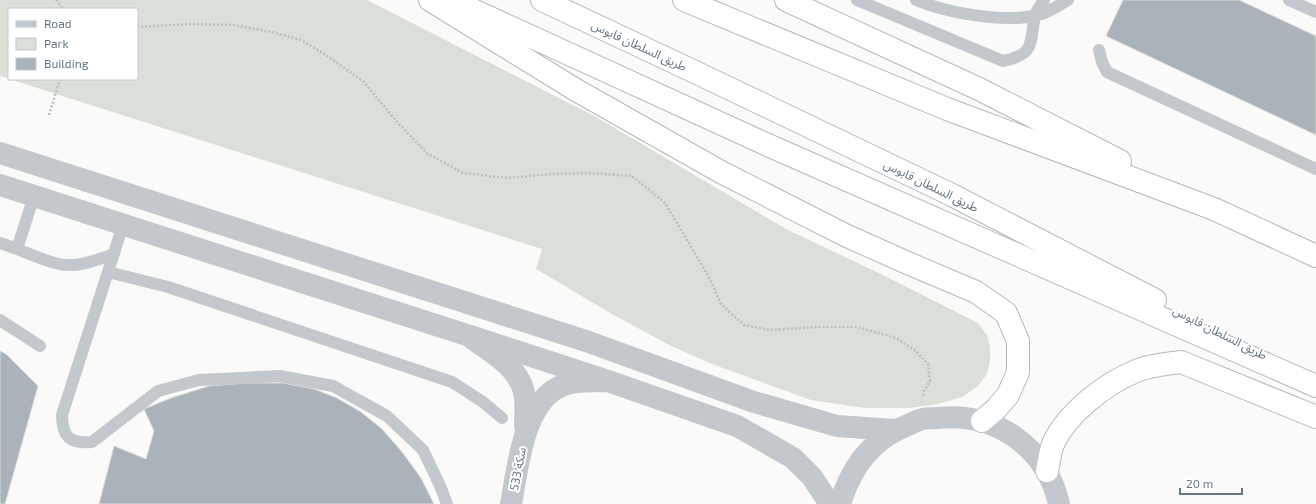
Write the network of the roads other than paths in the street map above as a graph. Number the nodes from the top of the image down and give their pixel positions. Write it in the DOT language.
graph roads {
  1 [pos="430,0"];
  2 [pos="451,0"];
  3 [pos="542,0"];
  4 [pos="684,0"];
  5 [pos="786,0"];
  6 [pos="857,0"];
  7 [pos="916,0"];
  8 [pos="1044,0"];
  9 [pos="1068,0"];
  10 [pos="1288,0"];
  11 [pos="1316,12"];
  12 [pos="1035,15"];
  13 [pos="1099,50"];
  14 [pos="0,153"];
  15 [pos="1316,169"];
  16 [pos="0,185"];
  17 [pos="34,196"];
  18 [pos="1214,209"];
  19 [pos="123,224"];
  20 [pos="0,243"];
  21 [pos="17,249"];
  22 [pos="114,254"];
  23 [pos="1316,256"];
  24 [pos="108,272"];
  25 [pos="0,320"];
  26 [pos="468,335"];
  27 [pos="40,346"];
  28 [pos="608,381"];
  29 [pos="1316,382"];
  30 [pos="1316,386"];
  31 [pos="502,418"];
  32 [pos="1316,418"];
  33 [pos="982,421"];
  34 [pos="895,430"];
  35 [pos="525,434"];
  36 [pos="1046,471"];
  37 [pos="447,504"];
  38 [pos="511,504"];
  39 [pos="830,504"];
  40 [pos="840,504"];
  41 [pos="1059,504"];
  1 -- 33 [label="highway"];
  2 -- 30 [label="highway"];
  3 -- 29 [label="highway, طريق السلطان قابوس"];
  4 -- 18 [label="highway"];
  5 -- 18 [label="highway"];
  6 -- 12 [label="lane"];
  7 -- 12 [label="lane"];
  8 -- 12 [label="lane"];
  9 -- 12 [label="lane"];
  10 -- 11 [label="lane"];
  13 -- 15 [label="lane"];
  14 -- 34 [label="street"];
  16 -- 17 [label="street"];
  17 -- 19 [label="street"];
  17 -- 21 [label="lane"];
  18 -- 23 [label="highway"];
  19 -- 22 [label="lane"];
  19 -- 26 [label="street"];
  20 -- 21 [label="lane"];
  21 -- 22 [label="lane"];
  22 -- 24 [label="lane"];
  24 -- 31 [label="lane"];
  24 -- 37 [label="lane"];
  25 -- 27 [label="lane"];
  26 -- 28 [label="street"];
  26 -- 35 [label="street, سكة 533"];
  28 -- 35 [label="street, سكة 533"];
  28 -- 39 [label="street"];
  32 -- 36 [label="highway"];
  33 -- 34 [label="street"];
  33 -- 36 [label="street"];
  34 -- 40 [label="street"];
  35 -- 38 [label="street, سكة 533"];
  36 -- 41 [label="street"];
}
